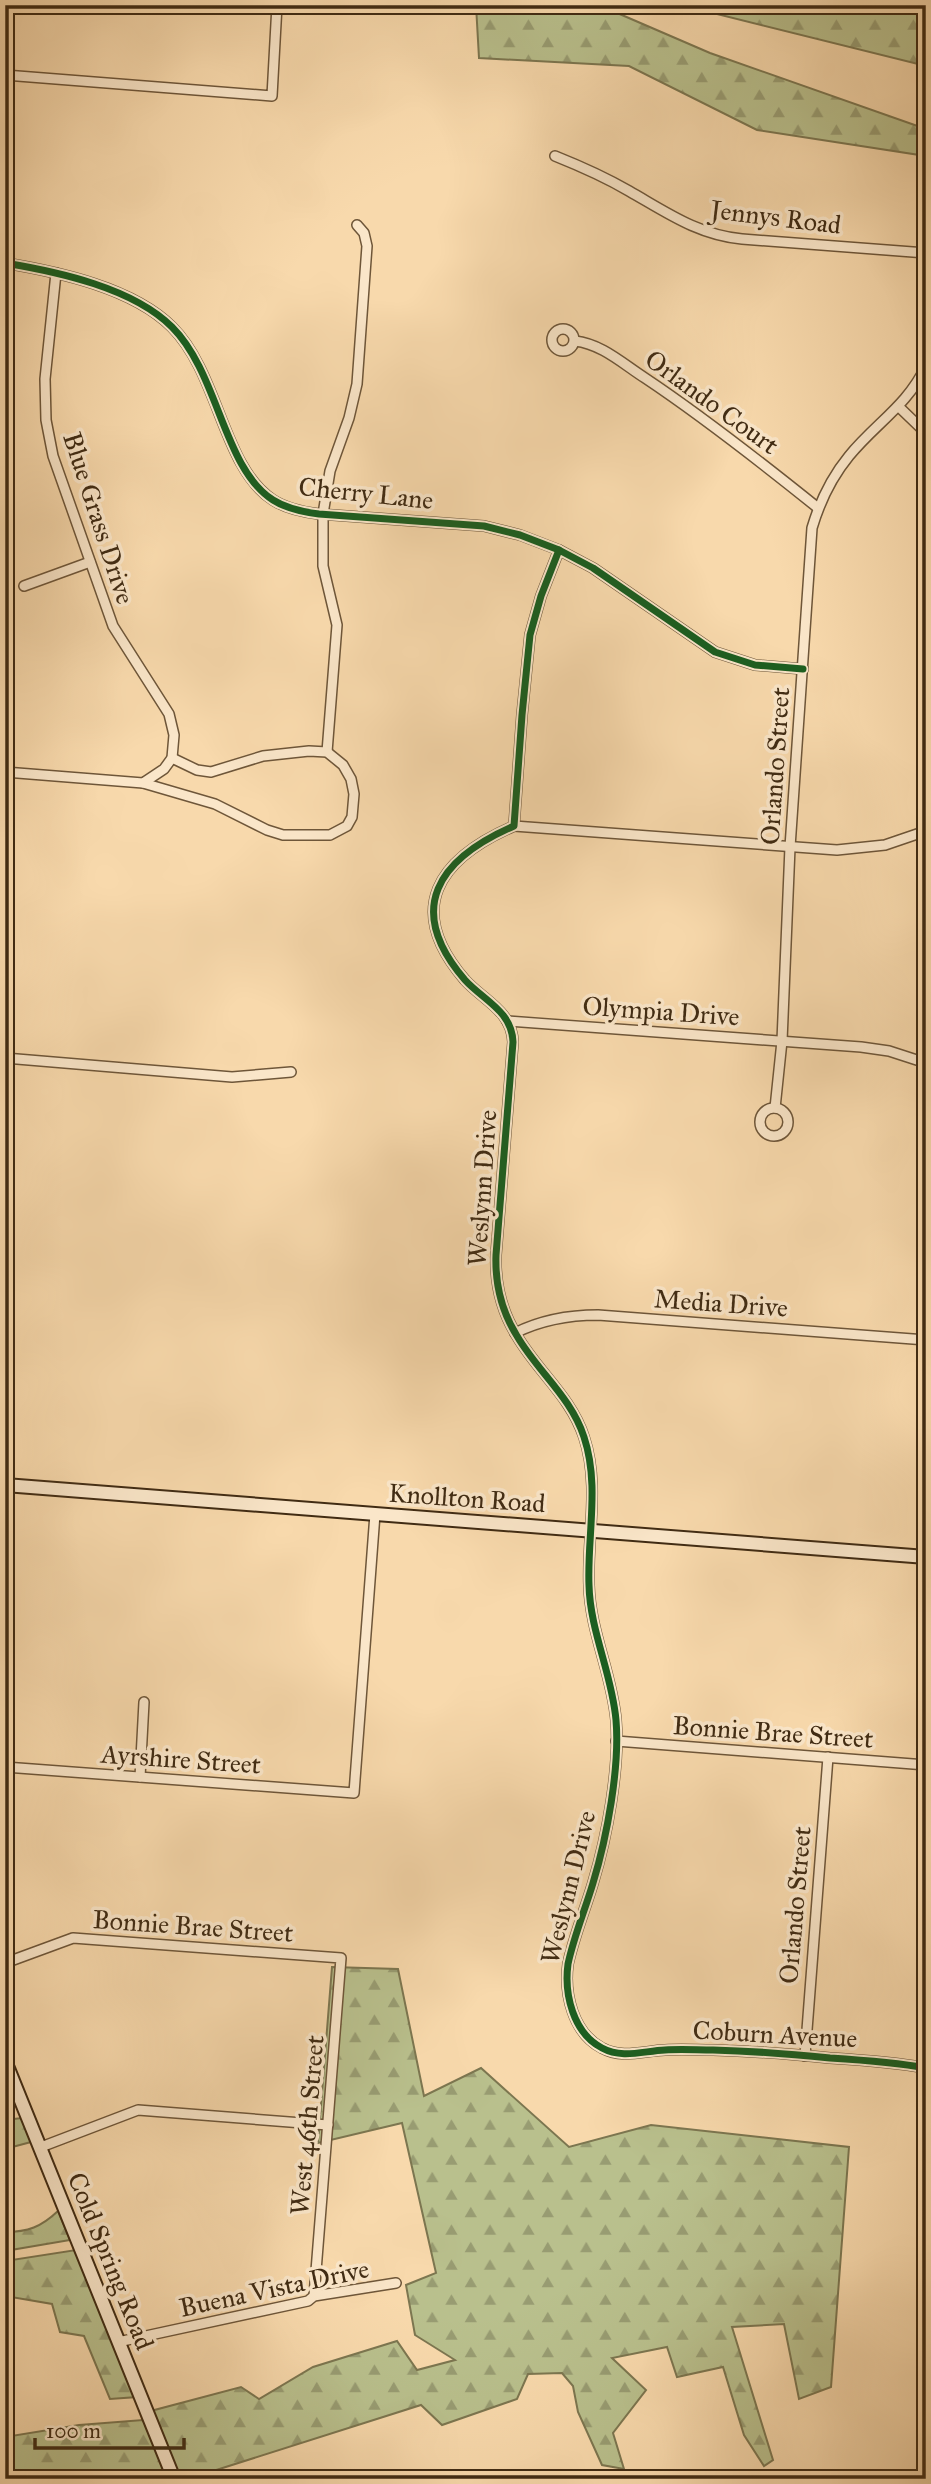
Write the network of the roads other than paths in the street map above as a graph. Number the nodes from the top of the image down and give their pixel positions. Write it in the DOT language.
graph roads {
  1 [pos="276,5"];
  2 [pos="5,75"];
  3 [pos="555,156"];
  4 [pos="357,225"];
  5 [pos="926,253"];
  6 [pos="5,263"];
  7 [pos="56,273"];
  8 [pos="575,341"];
  9 [pos="926,366"];
  10 [pos="899,407"];
  11 [pos="926,433"];
  12 [pos="818,508"];
  13 [pos="323,514"];
  14 [pos="559,550"];
  15 [pos="90,562"];
  16 [pos="23,586"];
  17 [pos="803,669"];
  18 [pos="327,752"];
  19 [pos="172,758"];
  20 [pos="5,772"];
  21 [pos="143,783"];
  22 [pos="514,826"];
  23 [pos="926,831"];
  24 [pos="790,847"];
  25 [pos="507,1021"];
  26 [pos="782,1041"];
  27 [pos="5,1058"];
  28 [pos="926,1063"];
  29 [pos="291,1072"];
  30 [pos="775,1108"];
  31 [pos="515,1333"];
  32 [pos="926,1340"];
  33 [pos="5,1485"];
  34 [pos="375,1514"];
  35 [pos="589,1531"];
  36 [pos="926,1557"];
  37 [pos="144,1702"];
  38 [pos="617,1741"];
  39 [pos="828,1757"];
  40 [pos="926,1765"];
  41 [pos="5,1767"];
  42 [pos="140,1777"];
  43 [pos="341,1958"];
  44 [pos="5,1964"];
  45 [pos="585,2034"];
  46 [pos="805,2056"];
  47 [pos="5,2061"];
  48 [pos="926,2068"];
  49 [pos="328,2125"];
  50 [pos="41,2147"];
  51 [pos="396,2283"];
  52 [pos="314,2296"];
  53 [pos="118,2342"];
  54 [pos="174,2479"];
  1 -- 2 [label="street"];
  3 -- 5 [label="street, Jennys Road"];
  4 -- 13 [label="street"];
  6 -- 7 [label="street, Cherry Lane"];
  7 -- 13 [label="street, Cherry Lane"];
  7 -- 15 [label="street, Blue Grass Drive"];
  8 -- 12 [label="street, Orlando Court"];
  9 -- 10 [label="street, Orlando Street"];
  10 -- 11 [label="street"];
  10 -- 12 [label="street, Orlando Street"];
  12 -- 17 [label="street, Orlando Street"];
  13 -- 14 [label="street, Cherry Lane"];
  13 -- 18 [label="street"];
  14 -- 17 [label="street, Cherry Lane"];
  14 -- 22 [label="street"];
  15 -- 16 [label="street"];
  15 -- 19 [label="street, Blue Grass Drive"];
  17 -- 24 [label="street, Orlando Street"];
  18 -- 19 [label="street"];
  18 -- 21 [label="street"];
  19 -- 21 [label="street"];
  20 -- 21 [label="street"];
  22 -- 24 [label="street"];
  22 -- 25 [label="street"];
  23 -- 24 [label="street"];
  24 -- 26 [label="street, Orlando Street"];
  25 -- 26 [label="street, Olympia Drive"];
  25 -- 31 [label="street, Weslynn Drive"];
  26 -- 28 [label="street, Olympia Drive"];
  26 -- 30 [label="street, Orlando Street"];
  27 -- 29 [label="street"];
  31 -- 32 [label="street, Media Drive"];
  31 -- 35 [label="street, Weslynn Drive"];
  33 -- 34 [label="street, Knollton Road"];
  34 -- 35 [label="street, Knollton Road"];
  34 -- 42 [label="street, Ayrshire Street"];
  35 -- 36 [label="street, Knollton Road"];
  35 -- 38 [label="street, Weslynn Drive"];
  37 -- 42 [label="street"];
  38 -- 39 [label="street, Bonnie Brae Street"];
  38 -- 45 [label="street, Weslynn Drive"];
  39 -- 40 [label="street, Bonnie Brae Street"];
  39 -- 46 [label="street, Orlando Street"];
  41 -- 42 [label="street, Ayrshire Street"];
  43 -- 44 [label="street, Bonnie Brae Street"];
  43 -- 49 [label="street, West 46th Street"];
  45 -- 46 [label="street, Coburn Avenue"];
  46 -- 48 [label="street, Coburn Avenue"];
  47 -- 50 [label="street, Cold Spring Road"];
  49 -- 50 [label="street"];
  49 -- 52 [label="street, West 46th Street"];
  50 -- 53 [label="street, Cold Spring Road"];
  51 -- 52 [label="street, Buena Vista Drive"];
  52 -- 53 [label="street, Buena Vista Drive"];
  53 -- 54 [label="street, Cold Spring Road"];
}
